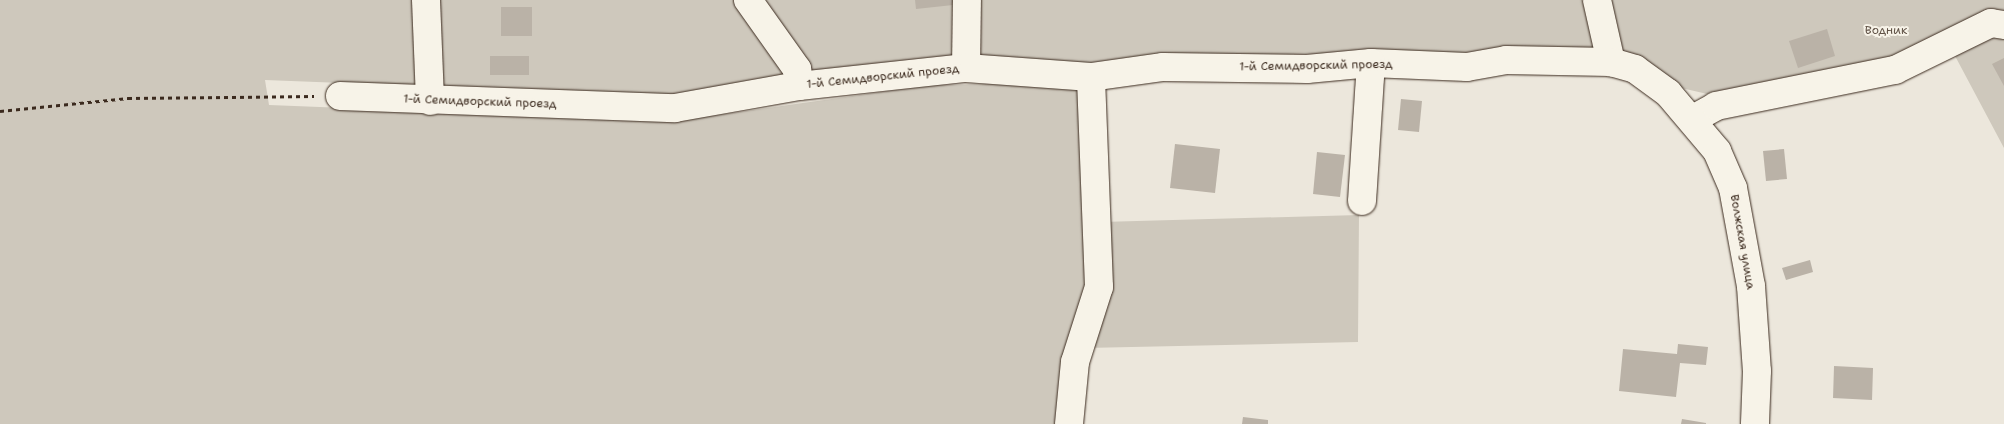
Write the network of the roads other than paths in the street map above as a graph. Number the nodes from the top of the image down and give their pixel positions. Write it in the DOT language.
graph roads {
  1 [pos="426,0"];
  2 [pos="748,0"];
  3 [pos="967,0"];
  4 [pos="1596,0"];
  5 [pos="2004,25"];
  6 [pos="1371,63"];
  7 [pos="1623,65"];
  8 [pos="966,68"];
  9 [pos="1091,77"];
  10 [pos="799,86"];
  11 [pos="340,96"];
  12 [pos="430,101"];
  13 [pos="1693,119"];
  14 [pos="1362,201"];
  15 [pos="1069,424"];
  16 [pos="1755,424"];
  1 -- 12 [label="street"];
  2 -- 10 [label="street"];
  3 -- 8 [label="street"];
  4 -- 7 [label="street"];
  5 -- 13 [label="street"];
  6 -- 7 [label="street, 1-й Семидворский проезд"];
  6 -- 9 [label="street, 1-й Семидворский проезд"];
  6 -- 14 [label="street"];
  7 -- 13 [label="street, Волжская улица"];
  8 -- 9 [label="street, 1-й Семидворский проезд"];
  8 -- 10 [label="street, 1-й Семидворский проезд"];
  9 -- 15 [label="street"];
  10 -- 12 [label="street, 1-й Семидворский проезд"];
  11 -- 12 [label="street, 1-й Семидворский проезд"];
  13 -- 16 [label="street, Волжская улица"];
}
